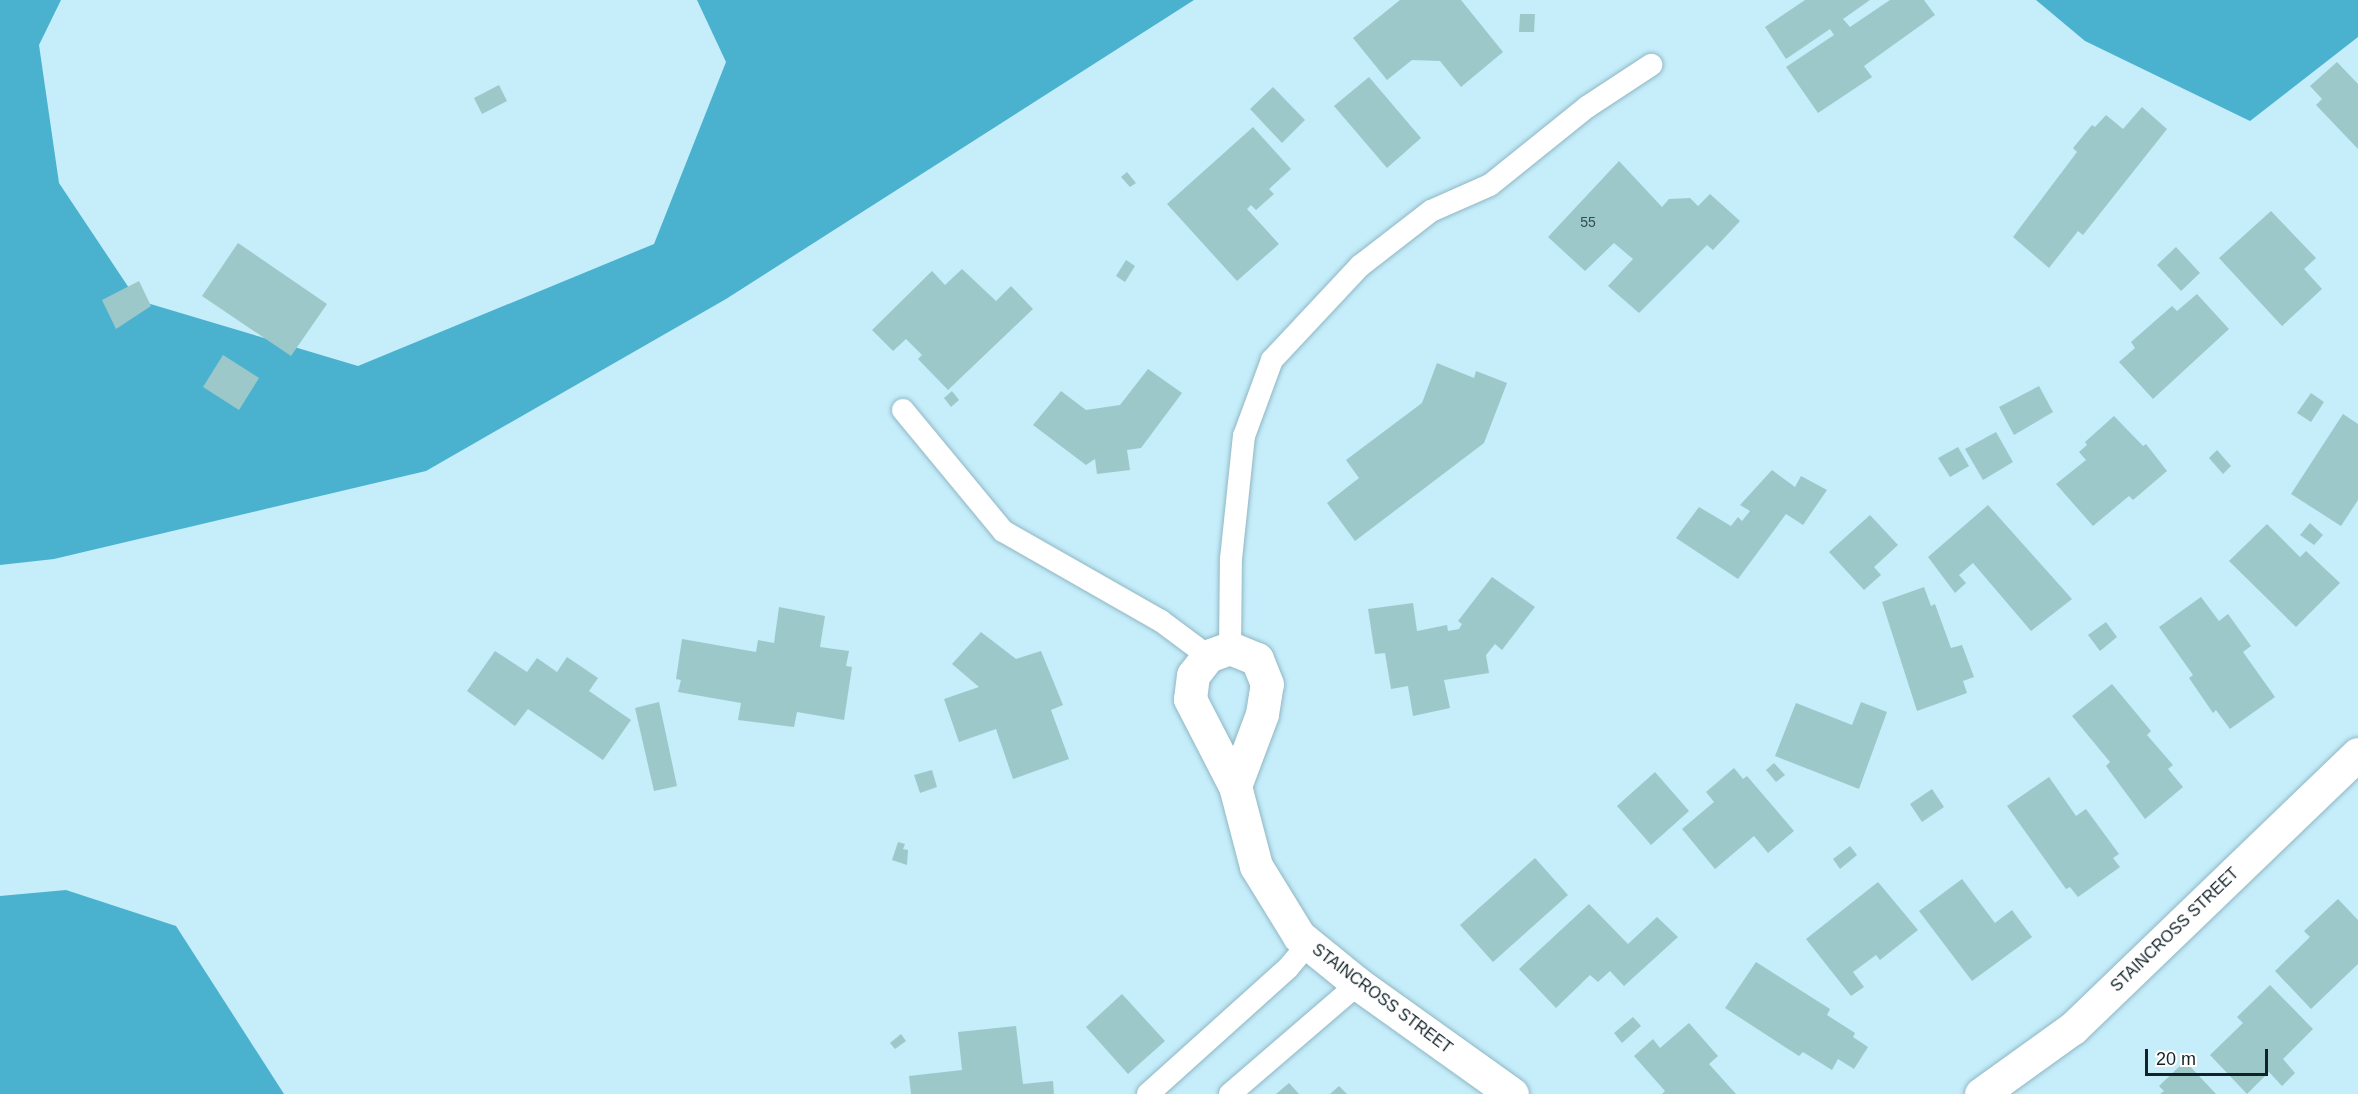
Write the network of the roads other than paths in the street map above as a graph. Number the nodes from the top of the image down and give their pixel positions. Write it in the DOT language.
graph roads {
  1 [pos="1651,65"];
  2 [pos="903,410"];
  3 [pos="1219,652"];
  4 [pos="2358,754"];
  5 [pos="1235,786"];
  6 [pos="1308,944"];
  7 [pos="1358,984"];
  8 [pos="1148,1094"];
  9 [pos="1230,1094"];
  10 [pos="1512,1094"];
  11 [pos="1982,1094"];
  1 -- 3 [label="lane"];
  2 -- 3 [label="lane"];
  3 -- 5 [label="street, STAINCROSS STREET"];
  3 -- 5 [label="street"];
  4 -- 11 [label="street, STAINCROSS STREET"];
  5 -- 6 [label="street, STAINCROSS STREET"];
  6 -- 7 [label="street, STAINCROSS STREET"];
  6 -- 8 [label="lane"];
  7 -- 9 [label="lane"];
  7 -- 10 [label="street, STAINCROSS STREET"];
}
